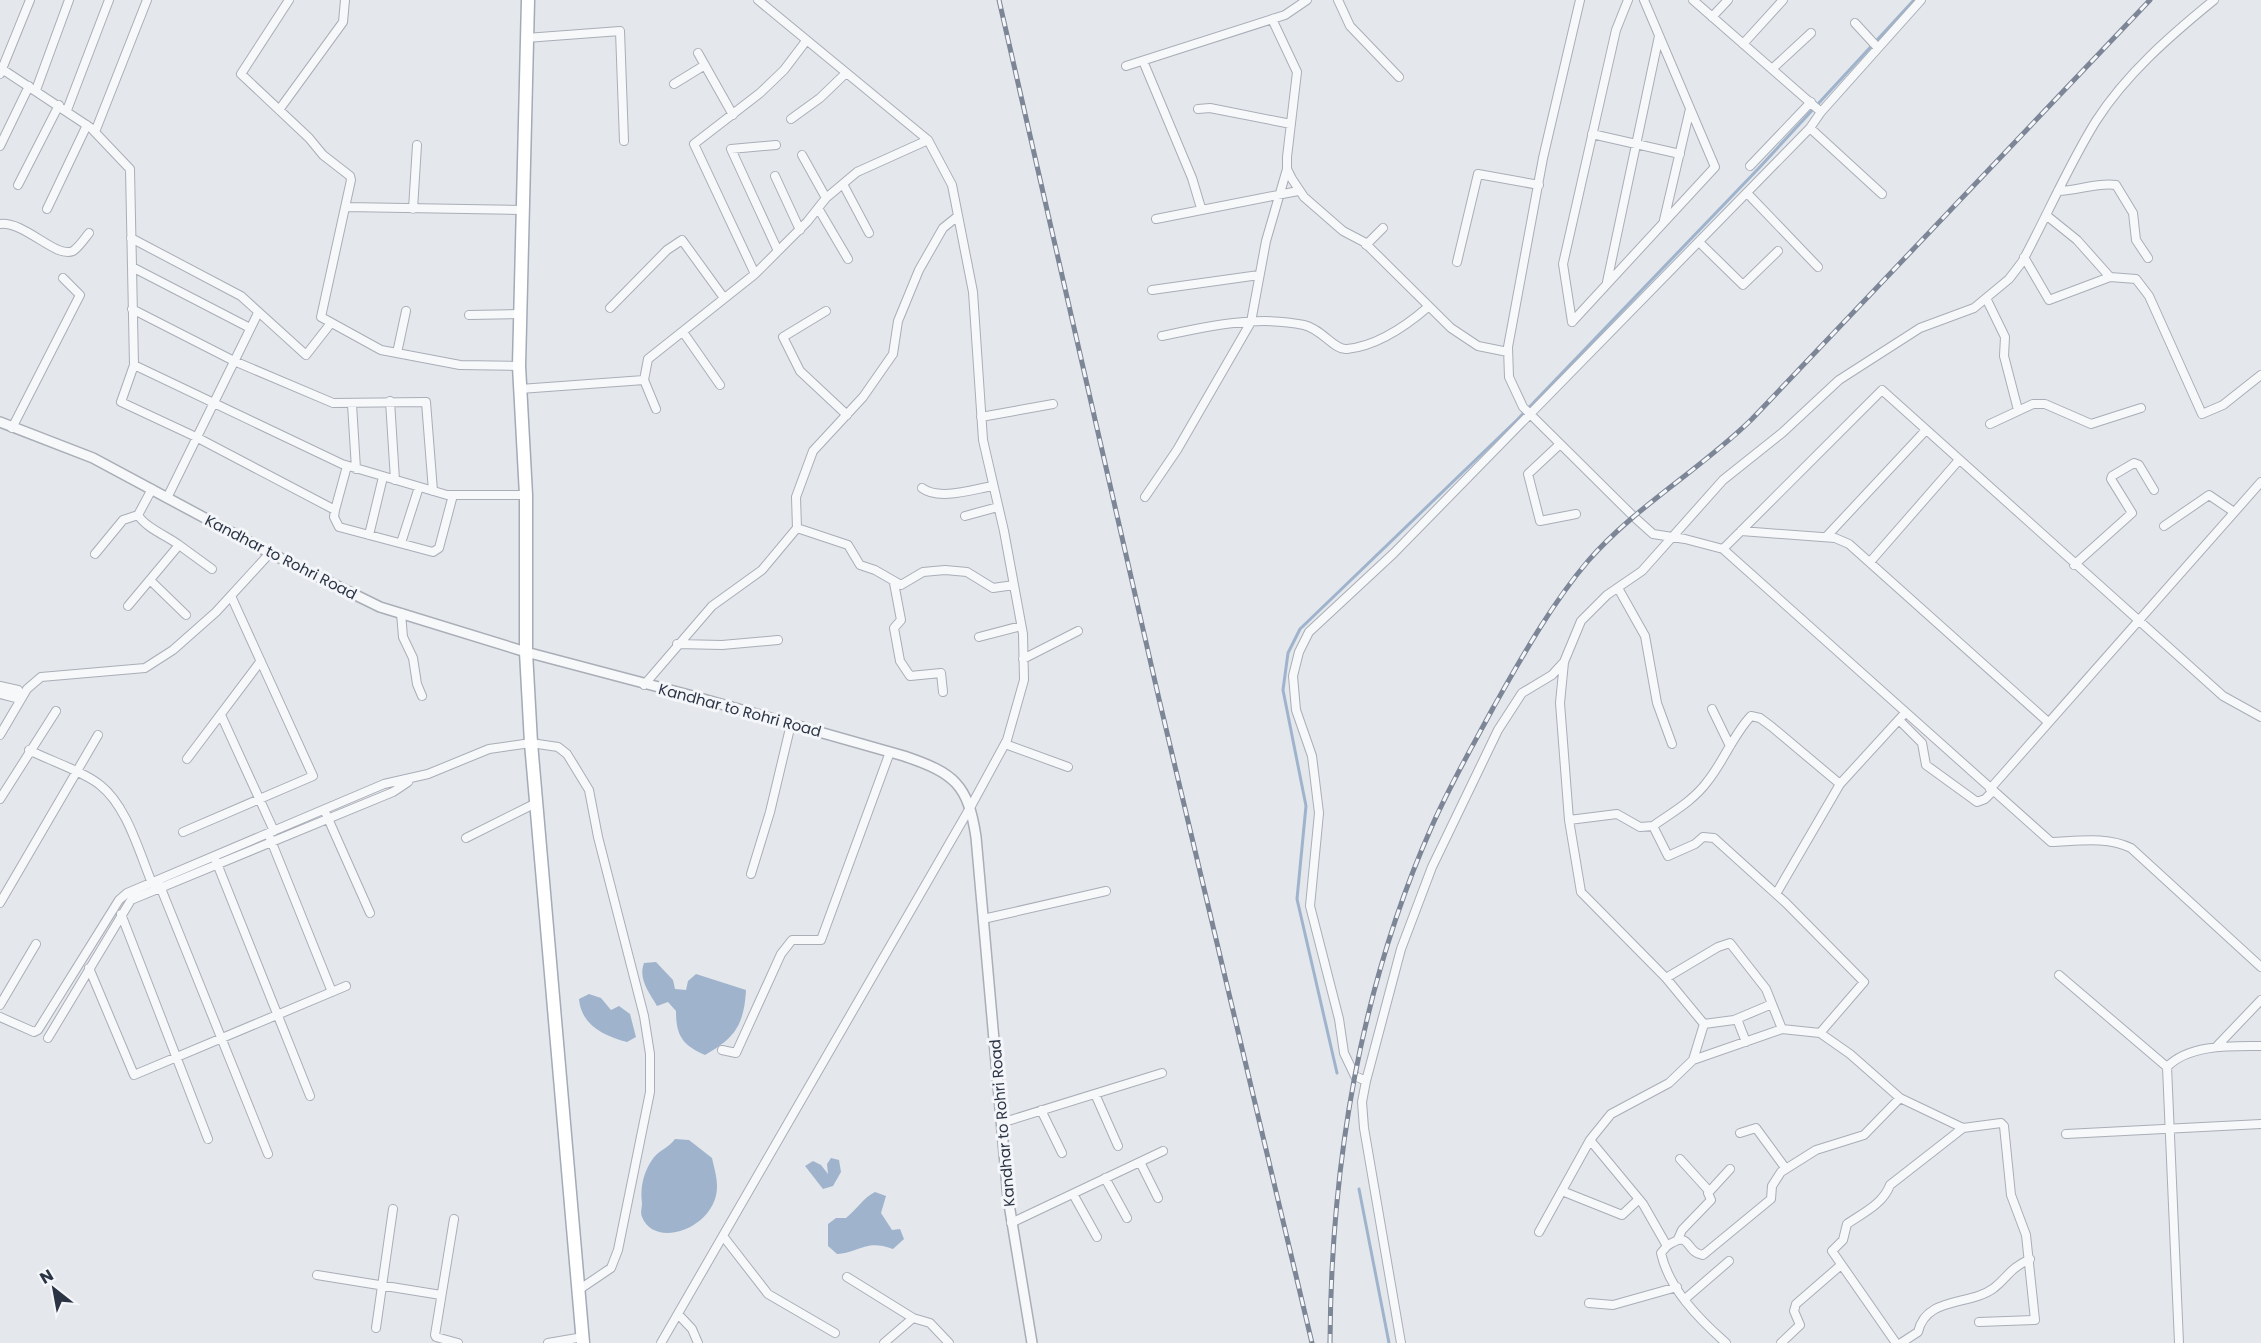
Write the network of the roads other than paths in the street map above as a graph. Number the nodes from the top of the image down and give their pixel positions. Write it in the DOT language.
graph roads {
  1 [pos="30,0"];
  2 [pos="69,0"];
  3 [pos="109,0"];
  4 [pos="147,0"];
  5 [pos="289,0"];
  6 [pos="345,0"];
  7 [pos="528,0"];
  8 [pos="758,0"];
  9 [pos="1307,0"];
  10 [pos="1338,0"];
  11 [pos="1580,0"];
  12 [pos="1628,0"];
  13 [pos="1644,0"];
  14 [pos="1693,0"];
  15 [pos="1728,0"];
  16 [pos="1783,0"];
  17 [pos="1921,0"];
  18 [pos="2214,0"];
  19 [pos="1712,17"];
  20 [pos="1272,19"];
  21 [pos="1855,23"];
  22 [pos="1810,33"];
  23 [pos="1660,34"];
  24 [pos="526,38"];
  25 [pos="806,41"];
  26 [pos="1743,44"];
  27 [pos="1876,45"];
  28 [pos="698,53"];
  29 [pos="1143,60"];
  30 [pos="705,65"];
  31 [pos="1126,66"];
  32 [pos="1772,69"];
  33 [pos="1,72"];
  34 [pos="846,73"];
  35 [pos="1399,77"];
  36 [pos="674,84"];
  37 [pos="32,88"];
  38 [pos="1816,107"];
  39 [pos="63,108"];
  40 [pos="1690,108"];
  41 [pos="279,110"];
  42 [pos="1198,110"];
  43 [pos="733,115"];
  44 [pos="791,119"];
  45 [pos="1291,124"];
  46 [pos="87,125"];
  47 [pos="1810,128"];
  48 [pos="95,132"];
  49 [pos="1592,134"];
  50 [pos="928,140"];
  51 [pos="624,141"];
  52 [pos="1637,142"];
  53 [pos="776,145"];
  54 [pos="0,146"];
  55 [pos="417,146"];
  56 [pos="1680,154"];
  57 [pos="802,155"];
  58 [pos="1750,166"];
  59 [pos="1287,168"];
  60 [pos="775,176"];
  61 [pos="843,184"];
  62 [pos="18,185"];
  63 [pos="1539,185"];
  64 [pos="2058,190"];
  65 [pos="1298,191"];
  66 [pos="1747,193"];
  67 [pos="1882,194"];
  68 [pos="1278,195"];
  69 [pos="826,198"];
  70 [pos="346,207"];
  71 [pos="413,208"];
  72 [pos="818,208"];
  73 [pos="1201,208"];
  74 [pos="47,209"];
  75 [pos="521,210"];
  76 [pos="2046,215"];
  77 [pos="958,216"];
  78 [pos="1156,219"];
  79 [pos="1664,222"];
  80 [pos="0,224"];
  81 [pos="1383,228"];
  82 [pos="800,230"];
  83 [pos="89,233"];
  84 [pos="869,233"];
  85 [pos="131,238"];
  86 [pos="1699,242"];
  87 [pos="1366,245"];
  88 [pos="1778,251"];
  89 [pos="778,252"];
  90 [pos="2024,257"];
  91 [pos="2148,258"];
  92 [pos="848,259"];
  93 [pos="1457,262"];
  94 [pos="132,267"];
  95 [pos="1818,267"];
  96 [pos="755,274"];
  97 [pos="1259,275"];
  98 [pos="2110,277"];
  99 [pos="63,278"];
  100 [pos="1607,284"];
  101 [pos="1152,290"];
  102 [pos="724,298"];
  103 [pos="1986,298"];
  104 [pos="1428,307"];
  105 [pos="610,308"];
  106 [pos="132,309"];
  107 [pos="406,311"];
  108 [pos="826,311"];
  109 [pos="258,313"];
  110 [pos="520,314"];
  111 [pos="469,315"];
  112 [pos="1251,322"];
  113 [pos="331,323"];
  114 [pos="250,328"];
  115 [pos="683,332"];
  116 [pos="1162,336"];
  117 [pos="1508,352"];
  118 [pos="397,353"];
  119 [pos="234,361"];
  120 [pos="134,365"];
  121 [pos="519,366"];
  122 [pos="2261,375"];
  123 [pos="644,380"];
  124 [pos="720,385"];
  125 [pos="520,389"];
  126 [pos="390,401"];
  127 [pos="212,403"];
  128 [pos="352,404"];
  129 [pos="1053,404"];
  130 [pos="2141,408"];
  131 [pos="656,409"];
  132 [pos="2018,410"];
  133 [pos="1526,412"];
  134 [pos="847,415"];
  135 [pos="981,417"];
  136 [pos="0,422"];
  137 [pos="1990,424"];
  138 [pos="12,428"];
  139 [pos="1926,430"];
  140 [pos="196,437"];
  141 [pos="1559,445"];
  142 [pos="1959,460"];
  143 [pos="347,466"];
  144 [pos="356,469"];
  145 [pos="383,477"];
  146 [pos="394,480"];
  147 [pos="2261,482"];
  148 [pos="993,486"];
  149 [pos="419,487"];
  150 [pos="922,488"];
  151 [pos="152,489"];
  152 [pos="2154,490"];
  153 [pos="433,491"];
  154 [pos="453,495"];
  155 [pos="526,495"];
  156 [pos="1145,497"];
  157 [pos="167,498"];
  158 [pos="998,507"];
  159 [pos="335,510"];
  160 [pos="2234,512"];
  161 [pos="1576,514"];
  162 [pos="138,515"];
  163 [pos="965,516"];
  164 [pos="2164,526"];
  165 [pos="797,528"];
  166 [pos="1741,531"];
  167 [pos="369,535"];
  168 [pos="1673,537"];
  169 [pos="1826,537"];
  170 [pos="401,543"];
  171 [pos="179,545"];
  172 [pos="1723,549"];
  173 [pos="270,553"];
  174 [pos="95,554"];
  175 [pos="1870,562"];
  176 [pos="2074,565"];
  177 [pos="212,569"];
  178 [pos="151,581"];
  179 [pos="894,583"];
  180 [pos="1014,585"];
  181 [pos="1618,588"];
  182 [pos="231,596"];
  183 [pos="128,606"];
  184 [pos="401,613"];
  185 [pos="186,615"];
  186 [pos="2136,621"];
  187 [pos="1021,626"];
  188 [pos="1078,630"];
  189 [pos="979,637"];
  190 [pos="778,640"];
  191 [pos="676,644"];
  192 [pos="526,652"];
  193 [pos="1023,660"];
  194 [pos="260,662"];
  195 [pos="1564,662"];
  196 [pos="644,685"];
  197 [pos="0,686"];
  198 [pos="942,692"];
  199 [pos="0,694"];
  200 [pos="422,696"];
  201 [pos="1712,709"];
  202 [pos="56,711"];
  203 [pos="1905,713"];
  204 [pos="221,715"];
  205 [pos="2261,717"];
  206 [pos="1899,720"];
  207 [pos="2048,722"];
  208 [pos="791,724"];
  209 [pos="0,735"];
  210 [pos="98,735"];
  211 [pos="531,743"];
  212 [pos="1005,744"];
  213 [pos="1672,744"];
  214 [pos="1730,746"];
  215 [pos="29,750"];
  216 [pos="890,752"];
  217 [pos="187,759"];
  218 [pos="1068,767"];
  219 [pos="76,773"];
  220 [pos="1840,784"];
  221 [pos="1991,790"];
  222 [pos="260,798"];
  223 [pos="0,799"];
  224 [pos="537,803"];
  225 [pos="972,806"];
  226 [pos="326,814"];
  227 [pos="1569,820"];
  228 [pos="1653,826"];
  229 [pos="183,832"];
  230 [pos="271,835"];
  231 [pos="466,838"];
  232 [pos="215,860"];
  233 [pos="751,874"];
  234 [pos="152,883"];
  235 [pos="160,886"];
  236 [pos="1106,891"];
  237 [pos="1776,894"];
  238 [pos="0,903"];
  239 [pos="370,912"];
  240 [pos="121,914"];
  241 [pos="983,919"];
  242 [pos="36,944"];
  243 [pos="2261,967"];
  244 [pos="89,968"];
  245 [pos="2059,975"];
  246 [pos="1666,978"];
  247 [pos="346,986"];
  248 [pos="332,992"];
  249 [pos="2261,1000"];
  250 [pos="1772,1004"];
  251 [pos="0,1005"];
  252 [pos="277,1015"];
  253 [pos="0,1017"];
  254 [pos="1737,1019"];
  255 [pos="1704,1024"];
  256 [pos="1782,1029"];
  257 [pos="1820,1033"];
  258 [pos="48,1038"];
  259 [pos="222,1038"];
  260 [pos="1746,1042"];
  261 [pos="2217,1046"];
  262 [pos="2261,1046"];
  263 [pos="722,1050"];
  264 [pos="177,1057"];
  265 [pos="1693,1060"];
  266 [pos="2167,1067"];
  267 [pos="1162,1073"];
  268 [pos="1366,1081"];
  269 [pos="1095,1094"];
  270 [pos="310,1096"];
  271 [pos="1900,1098"];
  272 [pos="1041,1110"];
  273 [pos="1001,1123"];
  274 [pos="2261,1124"];
  275 [pos="2169,1127"];
  276 [pos="1963,1128"];
  277 [pos="1740,1133"];
  278 [pos="2066,1134"];
  279 [pos="208,1139"];
  280 [pos="1590,1140"];
  281 [pos="1118,1146"];
  282 [pos="1163,1151"];
  283 [pos="1062,1153"];
  284 [pos="268,1154"];
  285 [pos="1680,1159"];
  286 [pos="1140,1162"];
  287 [pos="1730,1169"];
  288 [pos="1786,1169"];
  289 [pos="1105,1178"];
  290 [pos="1562,1191"];
  291 [pos="1709,1191"];
  292 [pos="1073,1194"];
  293 [pos="1158,1198"];
  294 [pos="1639,1199"];
  295 [pos="393,1209"];
  296 [pos="1127,1218"];
  297 [pos="454,1219"];
  298 [pos="1011,1222"];
  299 [pos="1539,1232"];
  300 [pos="723,1236"];
  301 [pos="1097,1237"];
  302 [pos="1678,1239"];
  303 [pos="1667,1246"];
  304 [pos="2030,1259"];
  305 [pos="1729,1261"];
  306 [pos="1841,1265"];
  307 [pos="316,1275"];
  308 [pos="848,1277"];
  309 [pos="382,1286"];
  310 [pos="1677,1287"];
  311 [pos="580,1289"];
  312 [pos="441,1295"];
  313 [pos="1685,1299"];
  314 [pos="1589,1303"];
  315 [pos="678,1314"];
  316 [pos="913,1318"];
  317 [pos="1979,1322"];
  318 [pos="376,1328"];
  319 [pos="835,1333"];
  320 [pos="583,1340"];
  321 [pos="458,1343"];
  322 [pos="548,1343"];
  323 [pos="661,1343"];
  324 [pos="698,1343"];
  325 [pos="884,1343"];
  326 [pos="949,1343"];
  327 [pos="1032,1343"];
  328 [pos="1401,1343"];
  329 [pos="1726,1343"];
  330 [pos="1781,1343"];
  331 [pos="1899,1343"];
  332 [pos="2179,1343"];
  1 -- 33 [label="street"];
  2 -- 37 [label="street"];
  3 -- 39 [label="street"];
  4 -- 48 [label="street"];
  5 -- 41 [label="street"];
  6 -- 41 [label="street"];
  7 -- 24 [label="main road"];
  8 -- 25 [label="street"];
  9 -- 20 [label="street"];
  10 -- 35 [label="street"];
  11 -- 63 [label="street"];
  12 -- 49 [label="street"];
  13 -- 23 [label="street"];
  14 -- 19 [label="street"];
  15 -- 19 [label="street"];
  16 -- 26 [label="street"];
  17 -- 27 [label="street"];
  18 -- 64 [label="street"];
  19 -- 26 [label="street"];
  20 -- 29 [label="street"];
  20 -- 45 [label="street"];
  21 -- 27 [label="street"];
  22 -- 32 [label="street"];
  23 -- 40 [label="street"];
  23 -- 52 [label="street"];
  24 -- 51 [label="street"];
  24 -- 75 [label="main road"];
  25 -- 34 [label="street"];
  25 -- 43 [label="street"];
  26 -- 32 [label="street"];
  27 -- 38 [label="street"];
  28 -- 30 [label="street"];
  29 -- 31 [label="street"];
  29 -- 73 [label="street"];
  30 -- 36 [label="street"];
  30 -- 43 [label="street"];
  32 -- 38 [label="street"];
  33 -- 37 [label="street"];
  34 -- 44 [label="street"];
  34 -- 50 [label="street"];
  37 -- 39 [label="street"];
  37 -- 54 [label="street"];
  38 -- 47 [label="street"];
  38 -- 58 [label="street"];
  39 -- 46 [label="street"];
  39 -- 62 [label="street"];
  40 -- 56 [label="street"];
  40 -- 79 [label="street"];
  41 -- 70 [label="street"];
  42 -- 45 [label="street"];
  43 -- 96 [label="street"];
  45 -- 59 [label="street"];
  46 -- 48 [label="street"];
  46 -- 74 [label="street"];
  47 -- 66 [label="street"];
  47 -- 67 [label="street"];
  48 -- 85 [label="street"];
  49 -- 52 [label="street"];
  49 -- 100 [label="street"];
  50 -- 61 [label="street"];
  50 -- 77 [label="street"];
  52 -- 56 [label="street"];
  52 -- 100 [label="street"];
  53 -- 89 [label="street"];
  55 -- 71 [label="street"];
  56 -- 79 [label="street"];
  57 -- 69 [label="street"];
  59 -- 65 [label="street"];
  59 -- 68 [label="street"];
  60 -- 82 [label="street"];
  61 -- 69 [label="street"];
  61 -- 84 [label="street"];
  63 -- 93 [label="street"];
  63 -- 117 [label="street"];
  64 -- 76 [label="street"];
  64 -- 91 [label="street"];
  65 -- 68 [label="street"];
  65 -- 87 [label="street"];
  66 -- 86 [label="street"];
  66 -- 95 [label="street"];
  68 -- 73 [label="street"];
  68 -- 97 [label="street"];
  69 -- 72 [label="street"];
  70 -- 71 [label="street"];
  70 -- 113 [label="street"];
  71 -- 75 [label="street"];
  72 -- 82 [label="street"];
  72 -- 92 [label="street"];
  73 -- 78 [label="street"];
  75 -- 110 [label="main road"];
  76 -- 90 [label="street"];
  76 -- 98 [label="street"];
  77 -- 134 [label="street"];
  77 -- 135 [label="street"];
  79 -- 100 [label="street"];
  80 -- 83 [label="street"];
  81 -- 87 [label="street"];
  82 -- 89 [label="street"];
  85 -- 94 [label="street"];
  85 -- 109 [label="street"];
  86 -- 88 [label="street"];
  86 -- 133 [label="street"];
  87 -- 104 [label="street"];
  89 -- 96 [label="street"];
  90 -- 98 [label="street"];
  90 -- 103 [label="street"];
  94 -- 106 [label="street"];
  94 -- 114 [label="street"];
  96 -- 102 [label="street"];
  97 -- 101 [label="street"];
  97 -- 112 [label="street"];
  98 -- 122 [label="street"];
  99 -- 138 [label="street"];
  102 -- 105 [label="street"];
  102 -- 115 [label="street"];
  103 -- 132 [label="street"];
  103 -- 168 [label="street"];
  104 -- 112 [label="street"];
  104 -- 117 [label="street"];
  106 -- 119 [label="street"];
  106 -- 120 [label="street"];
  107 -- 118 [label="street"];
  108 -- 134 [label="street"];
  109 -- 113 [label="street"];
  109 -- 114 [label="street"];
  110 -- 111 [label="street"];
  110 -- 121 [label="main road"];
  112 -- 116 [label="street"];
  112 -- 156 [label="street"];
  113 -- 118 [label="street"];
  114 -- 119 [label="street"];
  115 -- 123 [label="street"];
  115 -- 124 [label="street"];
  117 -- 133 [label="street"];
  118 -- 121 [label="street"];
  119 -- 127 [label="street"];
  119 -- 128 [label="street"];
  120 -- 127 [label="street"];
  120 -- 140 [label="street"];
  121 -- 125 [label="main road"];
  123 -- 125 [label="street"];
  123 -- 131 [label="street"];
  125 -- 155 [label="main road"];
  126 -- 128 [label="street"];
  126 -- 146 [label="street"];
  126 -- 153 [label="street"];
  127 -- 140 [label="street"];
  127 -- 143 [label="street"];
  128 -- 144 [label="street"];
  129 -- 135 [label="street"];
  130 -- 132 [label="street"];
  132 -- 137 [label="street"];
  133 -- 141 [label="street"];
  133 -- 268 [label="street"];
  134 -- 165 [label="street"];
  135 -- 148 [label="street"];
  136 -- 138 [label="street, Kandhar to Rohri Road"];
  138 -- 151 [label="street, Kandhar to Rohri Road"];
  139 -- 142 [label="street"];
  139 -- 166 [label="street"];
  139 -- 169 [label="street"];
  140 -- 157 [label="street"];
  140 -- 159 [label="street"];
  141 -- 161 [label="street"];
  141 -- 168 [label="street"];
  142 -- 175 [label="street"];
  142 -- 176 [label="street"];
  143 -- 144 [label="street"];
  143 -- 159 [label="street"];
  144 -- 145 [label="street"];
  145 -- 146 [label="street"];
  145 -- 167 [label="street"];
  146 -- 149 [label="street"];
  147 -- 160 [label="street"];
  148 -- 150 [label="street"];
  148 -- 158 [label="street"];
  149 -- 153 [label="street"];
  149 -- 170 [label="street"];
  151 -- 157 [label="street, Kandhar to Rohri Road"];
  151 -- 162 [label="street"];
  152 -- 176 [label="street"];
  153 -- 154 [label="street"];
  154 -- 155 [label="street"];
  154 -- 170 [label="street"];
  155 -- 192 [label="main road"];
  157 -- 173 [label="street, Kandhar to Rohri Road"];
  158 -- 163 [label="street"];
  158 -- 180 [label="street"];
  159 -- 167 [label="street"];
  160 -- 164 [label="street"];
  160 -- 186 [label="street"];
  162 -- 171 [label="street"];
  162 -- 174 [label="street"];
  165 -- 179 [label="street"];
  165 -- 191 [label="street"];
  166 -- 169 [label="street"];
  166 -- 172 [label="street"];
  167 -- 170 [label="street"];
  168 -- 172 [label="street"];
  168 -- 181 [label="street"];
  169 -- 175 [label="street"];
  171 -- 177 [label="street"];
  171 -- 178 [label="street"];
  172 -- 203 [label="street"];
  173 -- 182 [label="street"];
  173 -- 184 [label="street, Kandhar to Rohri Road"];
  175 -- 207 [label="street"];
  176 -- 186 [label="street"];
  178 -- 183 [label="street"];
  178 -- 185 [label="street"];
  179 -- 180 [label="street"];
  179 -- 198 [label="street"];
  180 -- 187 [label="street"];
  181 -- 195 [label="street"];
  181 -- 213 [label="street"];
  182 -- 194 [label="street"];
  182 -- 209 [label="street"];
  184 -- 192 [label="street, Kandhar to Rohri Road"];
  184 -- 200 [label="street"];
  186 -- 205 [label="street"];
  186 -- 207 [label="street"];
  187 -- 189 [label="street"];
  187 -- 193 [label="street"];
  188 -- 193 [label="street"];
  190 -- 191 [label="street"];
  191 -- 196 [label="street"];
  192 -- 196 [label="street, Kandhar to Rohri Road"];
  192 -- 211 [label="main road"];
  193 -- 212 [label="street"];
  194 -- 204 [label="street"];
  194 -- 222 [label="street"];
  195 -- 227 [label="street"];
  195 -- 268 [label="street"];
  196 -- 208 [label="street, Kandhar to Rohri Road"];
  197 -- 199 [label="street"];
  201 -- 214 [label="street"];
  202 -- 215 [label="street"];
  203 -- 206 [label="street"];
  203 -- 221 [label="street"];
  204 -- 217 [label="street"];
  204 -- 222 [label="street"];
  206 -- 220 [label="street"];
  206 -- 221 [label="street"];
  207 -- 221 [label="street"];
  208 -- 216 [label="street, Kandhar to Rohri Road"];
  208 -- 233 [label="street"];
  210 -- 219 [label="street"];
  211 -- 224 [label="main road"];
  211 -- 226 [label="street"];
  211 -- 311 [label="street"];
  212 -- 218 [label="street"];
  212 -- 225 [label="street"];
  214 -- 220 [label="street"];
  214 -- 228 [label="street"];
  215 -- 219 [label="street"];
  215 -- 223 [label="street"];
  216 -- 225 [label="street, Kandhar to Rohri Road"];
  216 -- 263 [label="street"];
  219 -- 234 [label="street"];
  219 -- 238 [label="street"];
  220 -- 237 [label="street"];
  221 -- 243 [label="street"];
  222 -- 229 [label="street"];
  222 -- 230 [label="street"];
  224 -- 231 [label="street"];
  224 -- 311 [label="main road"];
  225 -- 241 [label="street, Kandhar to Rohri Road"];
  225 -- 300 [label="street"];
  226 -- 230 [label="street"];
  226 -- 239 [label="street"];
  227 -- 228 [label="street"];
  227 -- 246 [label="street"];
  228 -- 237 [label="street"];
  230 -- 232 [label="street"];
  230 -- 248 [label="street"];
  232 -- 234 [label="street"];
  232 -- 235 [label="street"];
  232 -- 252 [label="street"];
  234 -- 253 [label="street"];
  235 -- 240 [label="street"];
  235 -- 259 [label="street"];
  236 -- 241 [label="street"];
  237 -- 257 [label="street"];
  240 -- 244 [label="street"];
  240 -- 264 [label="street"];
  241 -- 273 [label="street, Kandhar to Rohri Road"];
  242 -- 251 [label="street"];
  244 -- 258 [label="street"];
  244 -- 264 [label="street"];
  245 -- 266 [label="street"];
  246 -- 250 [label="street"];
  246 -- 255 [label="street"];
  247 -- 248 [label="street"];
  248 -- 252 [label="street"];
  249 -- 261 [label="street"];
  250 -- 254 [label="street"];
  250 -- 256 [label="street"];
  252 -- 259 [label="street"];
  252 -- 270 [label="street"];
  254 -- 255 [label="street"];
  254 -- 260 [label="street"];
  255 -- 265 [label="street"];
  256 -- 257 [label="street"];
  256 -- 260 [label="street"];
  257 -- 271 [label="street"];
  259 -- 264 [label="street"];
  259 -- 284 [label="street"];
  260 -- 265 [label="street"];
  261 -- 262 [label="street"];
  261 -- 266 [label="street"];
  264 -- 279 [label="street"];
  265 -- 280 [label="street"];
  266 -- 275 [label="street"];
  267 -- 269 [label="street"];
  268 -- 328 [label="street"];
  269 -- 272 [label="street"];
  269 -- 281 [label="street"];
  271 -- 276 [label="street"];
  271 -- 288 [label="street"];
  272 -- 273 [label="street"];
  272 -- 283 [label="street"];
  273 -- 298 [label="street, Kandhar to Rohri Road"];
  274 -- 275 [label="street"];
  275 -- 278 [label="street"];
  275 -- 332 [label="street"];
  276 -- 304 [label="street"];
  276 -- 306 [label="street"];
  277 -- 288 [label="street"];
  280 -- 290 [label="street"];
  280 -- 294 [label="street"];
  282 -- 286 [label="street"];
  285 -- 291 [label="street"];
  286 -- 289 [label="street"];
  286 -- 293 [label="street"];
  287 -- 291 [label="street"];
  288 -- 302 [label="street"];
  289 -- 292 [label="street"];
  289 -- 296 [label="street"];
  290 -- 294 [label="street"];
  290 -- 299 [label="street"];
  291 -- 302 [label="street"];
  292 -- 298 [label="street"];
  292 -- 301 [label="street"];
  294 -- 303 [label="street"];
  295 -- 309 [label="street"];
  297 -- 312 [label="street"];
  298 -- 327 [label="street, Kandhar to Rohri Road"];
  300 -- 315 [label="street"];
  300 -- 319 [label="street"];
  302 -- 303 [label="street"];
  303 -- 310 [label="street"];
  304 -- 317 [label="street"];
  304 -- 331 [label="street"];
  305 -- 313 [label="street"];
  306 -- 330 [label="street"];
  306 -- 331 [label="street"];
  307 -- 309 [label="street"];
  308 -- 316 [label="street"];
  309 -- 312 [label="street"];
  309 -- 318 [label="street"];
  310 -- 313 [label="street"];
  310 -- 314 [label="street"];
  311 -- 320 [label="main road"];
  312 -- 321 [label="street"];
  313 -- 329 [label="street"];
  315 -- 323 [label="street"];
  315 -- 324 [label="street"];
  316 -- 325 [label="street"];
  316 -- 326 [label="street"];
  320 -- 322 [label="street"];
}
